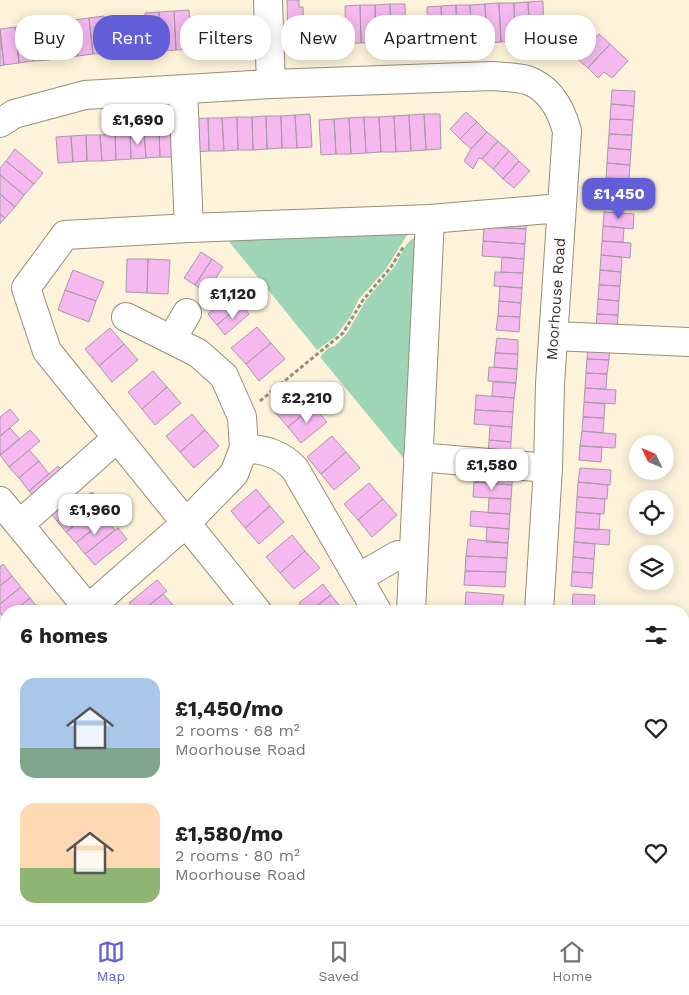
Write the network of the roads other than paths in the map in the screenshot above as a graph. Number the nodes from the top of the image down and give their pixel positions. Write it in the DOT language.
graph roads {
  1 [pos="268,0"];
  2 [pos="271,84"];
  3 [pos="183,90"];
  4 [pos="0,123"];
  5 [pos="561,208"];
  6 [pos="430,219"];
  7 [pos="189,228"];
  8 [pos="187,313"];
  9 [pos="126,317"];
  10 [pos="554,336"];
  11 [pos="172,339"];
  12 [pos="689,342"];
  13 [pos="117,438"];
  14 [pos="244,448"];
  15 [pos="418,457"];
  16 [pos="548,468"];
  17 [pos="0,501"];
  18 [pos="186,523"];
  19 [pos="20,524"];
  20 [pos="398,555"];
  21 [pos="358,578"];
  22 [pos="85,605"];
  23 [pos="95,605"];
  24 [pos="252,605"];
  25 [pos="374,605"];
  26 [pos="411,605"];
  27 [pos="539,605"];
  1 -- 2 [label="street"];
  2 -- 3 [label="street, Moorhouse Road"];
  2 -- 5 [label="street, Moorhouse Road"];
  3 -- 4 [label="street, Moorhouse Road"];
  3 -- 7 [label="street"];
  5 -- 6 [label="street"];
  5 -- 10 [label="street, Moorhouse Road"];
  6 -- 7 [label="street"];
  6 -- 15 [label="street"];
  7 -- 13 [label="street"];
  8 -- 11 [label="street"];
  9 -- 11 [label="street"];
  10 -- 12 [label="street"];
  10 -- 16 [label="street, Moorhouse Road"];
  11 -- 14 [label="street"];
  13 -- 18 [label="street"];
  13 -- 19 [label="street"];
  14 -- 18 [label="street"];
  14 -- 21 [label="street"];
  15 -- 16 [label="street"];
  15 -- 26 [label="street"];
  16 -- 27 [label="street, Moorhouse Road"];
  17 -- 19 [label="street"];
  18 -- 23 [label="street"];
  18 -- 24 [label="street"];
  19 -- 22 [label="street"];
  20 -- 21 [label="street"];
  21 -- 25 [label="street"];
}
